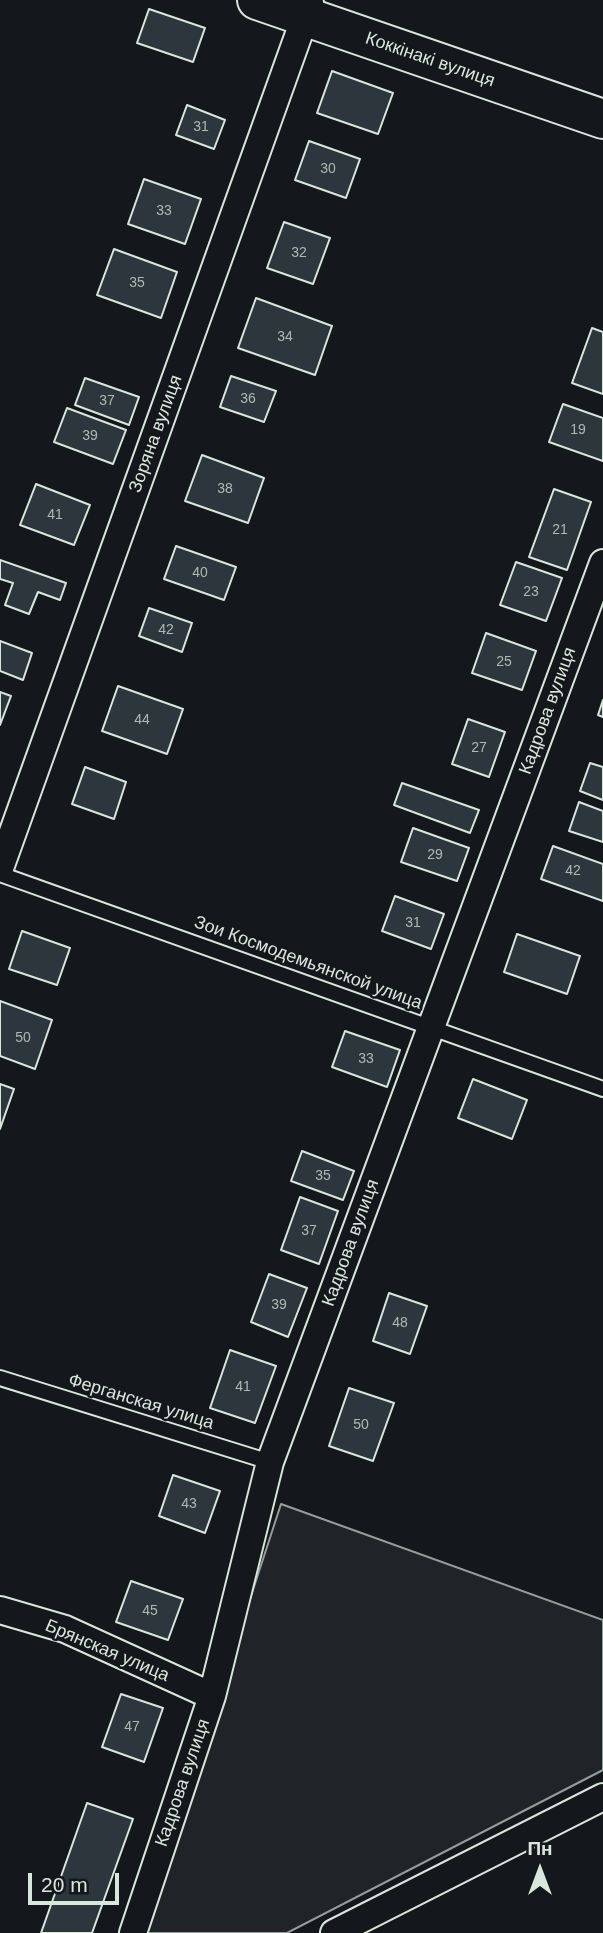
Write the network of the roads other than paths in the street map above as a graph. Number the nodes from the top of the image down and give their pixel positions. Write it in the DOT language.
graph roads {
  1 [pos="257,0"];
  2 [pos="308,8"];
  3 [pos="603,119"];
  4 [pos="603,563"];
  5 [pos="0,868"];
  6 [pos="0,874"];
  7 [pos="431,1028"];
  8 [pos="603,1089"];
  9 [pos="0,1378"];
  10 [pos="270,1462"];
  11 [pos="0,1610"];
  12 [pos="212,1696"];
  13 [pos="603,1797"];
  14 [pos="133,1933"];
  15 [pos="334,1933"];
  1 -- 2 [label="street, Коккінакі вулиця"];
  2 -- 3 [label="street, Коккінакі вулиця"];
  2 -- 5 [label="street, Зоряна вулиця"];
  4 -- 7 [label="street, Кадрова вулиця"];
  6 -- 7 [label="lane, Зои Космодемьянской улица"];
  7 -- 8 [label="lane, Зои Космодемьянской улица"];
  7 -- 10 [label="street, Кадрова вулиця"];
  9 -- 10 [label="lane, Ферганская улица"];
  10 -- 12 [label="street, Кадрова вулиця"];
  11 -- 12 [label="street, Брянская улица"];
  12 -- 14 [label="street, Кадрова вулиця"];
  13 -- 15 [label="street"];
}
